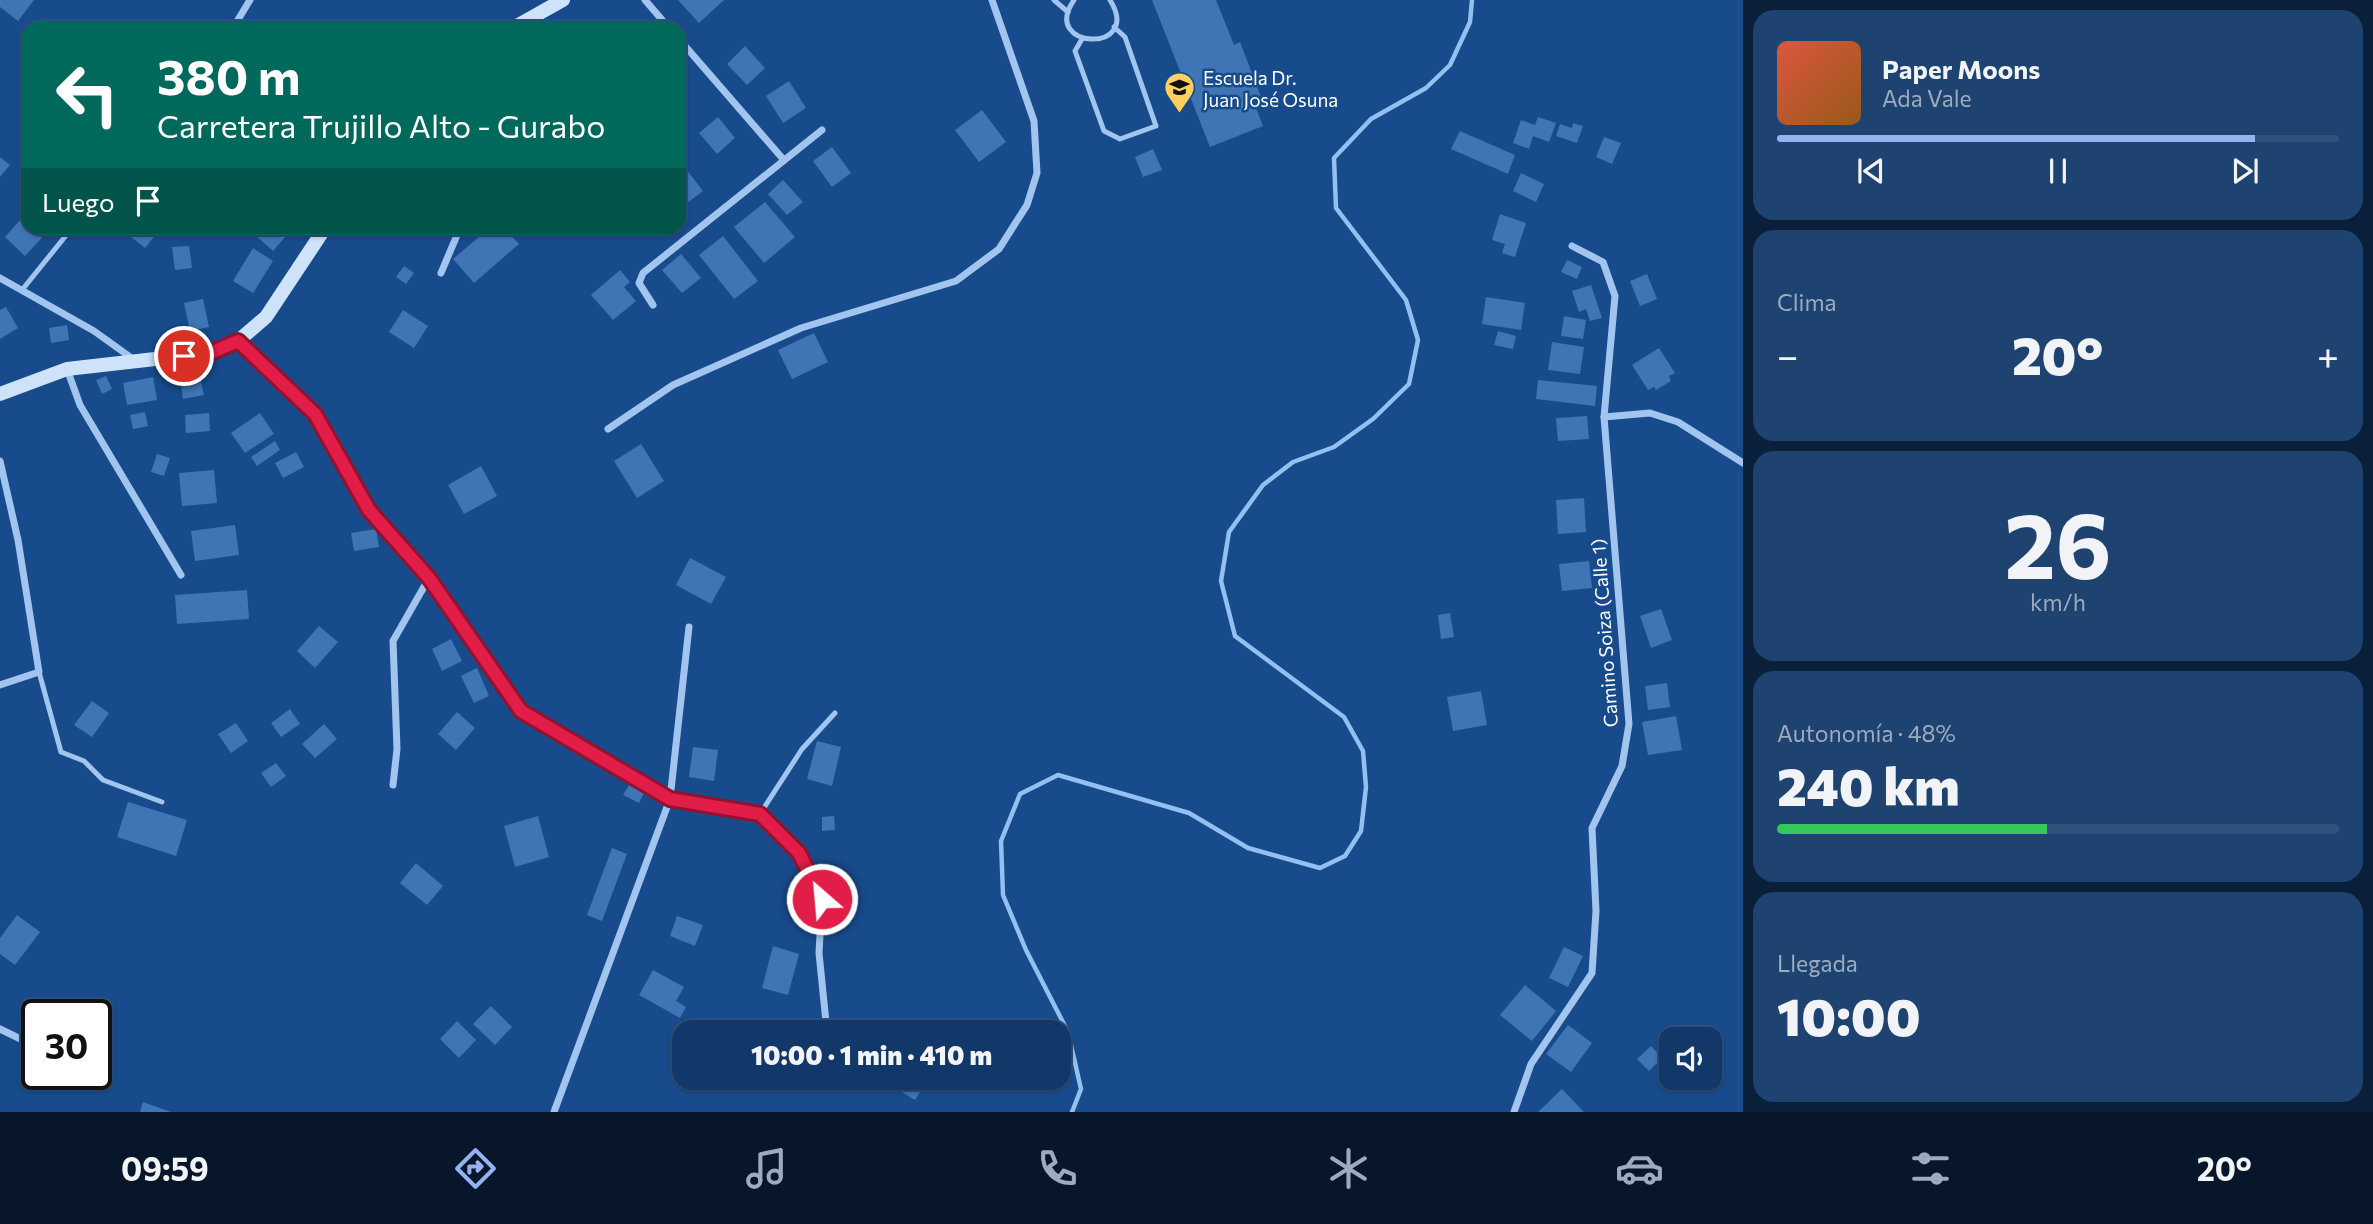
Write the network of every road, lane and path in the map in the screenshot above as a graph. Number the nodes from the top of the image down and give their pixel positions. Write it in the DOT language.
graph roads {
  1 [pos="250,0"];
  2 [pos="563,0"];
  3 [pos="645,0"];
  4 [pos="992,0"];
  5 [pos="1054,0"];
  6 [pos="1074,0"];
  7 [pos="1110,0"];
  8 [pos="1068,12"];
  9 [pos="237,21"];
  10 [pos="526,21"];
  11 [pos="663,21"];
  12 [pos="1115,27"];
  13 [pos="1082,39"];
  14 [pos="686,48"];
  15 [pos="822,130"];
  16 [pos="783,159"];
  17 [pos="66,235"];
  18 [pos="320,235"];
  19 [pos="457,235"];
  20 [pos="1572,246"];
  21 [pos="441,272"];
  22 [pos="0,278"];
  23 [pos="22,290"];
  24 [pos="653,305"];
  25 [pos="238,341"];
  26 [pos="134,360"];
  27 [pos="67,369"];
  28 [pos="0,394"];
  29 [pos="1604,417"];
  30 [pos="608,429"];
  31 [pos="0,461"];
  32 [pos="1743,463"];
  33 [pos="181,575"];
  34 [pos="429,578"];
  35 [pos="689,627"];
  36 [pos="39,672"];
  37 [pos="0,685"];
  38 [pos="835,713"];
  39 [pos="393,786"];
  40 [pos="670,799"];
  41 [pos="162,802"];
  42 [pos="760,814"];
  43 [pos="826,1020"];
  44 [pos="0,1029"];
  45 [pos="21,1039"];
  46 [pos="554,1112"];
  47 [pos="1514,1112"];
  1 -- 9 [label="street"];
  2 -- 10 [label="main road"];
  3 -- 11 [label="street"];
  4 -- 30 [label="street"];
  5 -- 8 [label="lane"];
  6 -- 8 [label="lane"];
  7 -- 12 [label="lane"];
  8 -- 13 [label="lane"];
  12 -- 13 [label="lane"];
  12 -- 13 [label="lane"];
  14 -- 16 [label="street"];
  15 -- 16 [label="street"];
  16 -- 24 [label="street"];
  17 -- 23 [label="lane"];
  18 -- 25 [label="main road"];
  19 -- 21 [label="street"];
  20 -- 29 [label="street, Camino Soiza (Calle 1)"];
  22 -- 23 [label="street"];
  23 -- 26 [label="street"];
  25 -- 26 [label="main road"];
  25 -- 34 [label="street"];
  26 -- 27 [label="main road"];
  27 -- 28 [label="main road"];
  27 -- 33 [label="street"];
  29 -- 32 [label="street"];
  29 -- 47 [label="street, Camino Soiza (Calle 1)"];
  31 -- 36 [label="street"];
  34 -- 39 [label="street"];
  34 -- 40 [label="street"];
  35 -- 40 [label="street"];
  36 -- 37 [label="street"];
  36 -- 41 [label="lane"];
  38 -- 42 [label="lane"];
  40 -- 42 [label="street"];
  40 -- 46 [label="street"];
  42 -- 43 [label="street"];
  44 -- 45 [label="street"];
}
